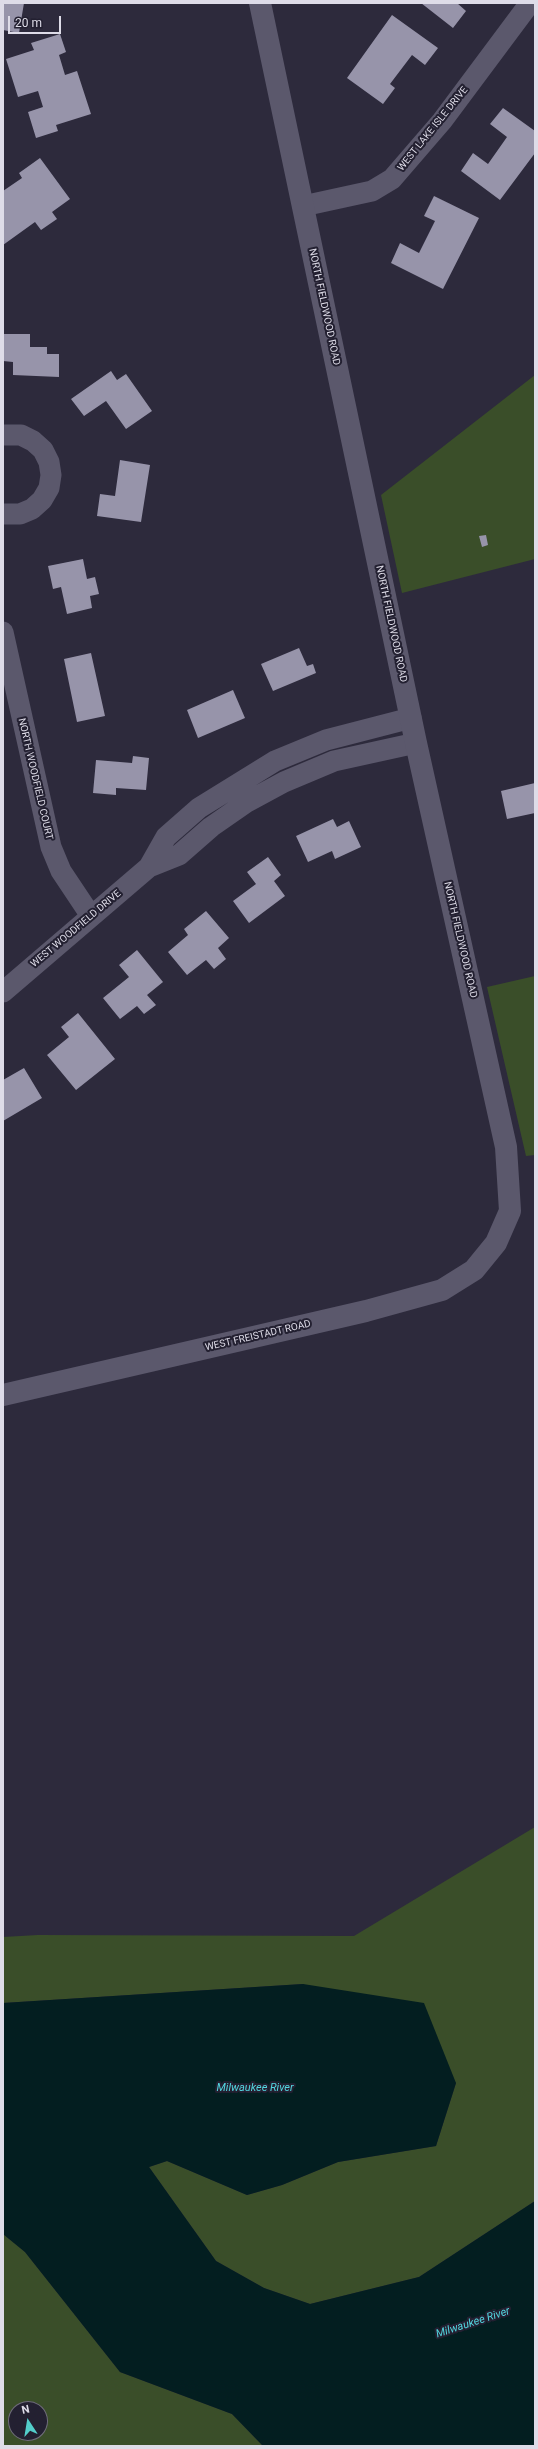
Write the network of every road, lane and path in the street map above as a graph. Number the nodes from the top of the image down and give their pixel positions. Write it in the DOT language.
graph roads {
  1 [pos="260,3"];
  2 [pos="530,3"];
  3 [pos="303,206"];
  4 [pos="3,435"];
  5 [pos="3,514"];
  6 [pos="3,632"];
  7 [pos="411,718"];
  8 [pos="326,740"];
  9 [pos="416,743"];
  10 [pos="334,761"];
  11 [pos="235,784"];
  12 [pos="247,802"];
  13 [pos="149,867"];
  14 [pos="91,916"];
  15 [pos="3,992"];
  16 [pos="496,1243"];
  17 [pos="3,1396"];
  1 -- 3 [label="street, NORTH FIELDWOOD ROAD"];
  2 -- 3 [label="street, WEST LAKE ISLE DRIVE"];
  3 -- 7 [label="street, NORTH FIELDWOOD ROAD"];
  4 -- 5 [label="street"];
  6 -- 14 [label="street, NORTH WOODFIELD COURT"];
  7 -- 8 [label="street, WEST WOODFIELD DRIVE"];
  7 -- 9 [label="street, NORTH FIELDWOOD ROAD"];
  8 -- 10 [label="street"];
  8 -- 11 [label="street, WEST WOODFIELD DRIVE"];
  9 -- 10 [label="street, WEST WOODFIELD DRIVE"];
  9 -- 16 [label="street, NORTH FIELDWOOD ROAD"];
  10 -- 12 [label="street, WEST WOODFIELD DRIVE"];
  11 -- 12 [label="street"];
  11 -- 13 [label="street, WEST WOODFIELD DRIVE"];
  12 -- 13 [label="street, WEST WOODFIELD DRIVE"];
  13 -- 14 [label="street, WEST WOODFIELD DRIVE"];
  14 -- 15 [label="street, WEST WOODFIELD DRIVE"];
  16 -- 17 [label="street, WEST FREISTADT ROAD"];
}
